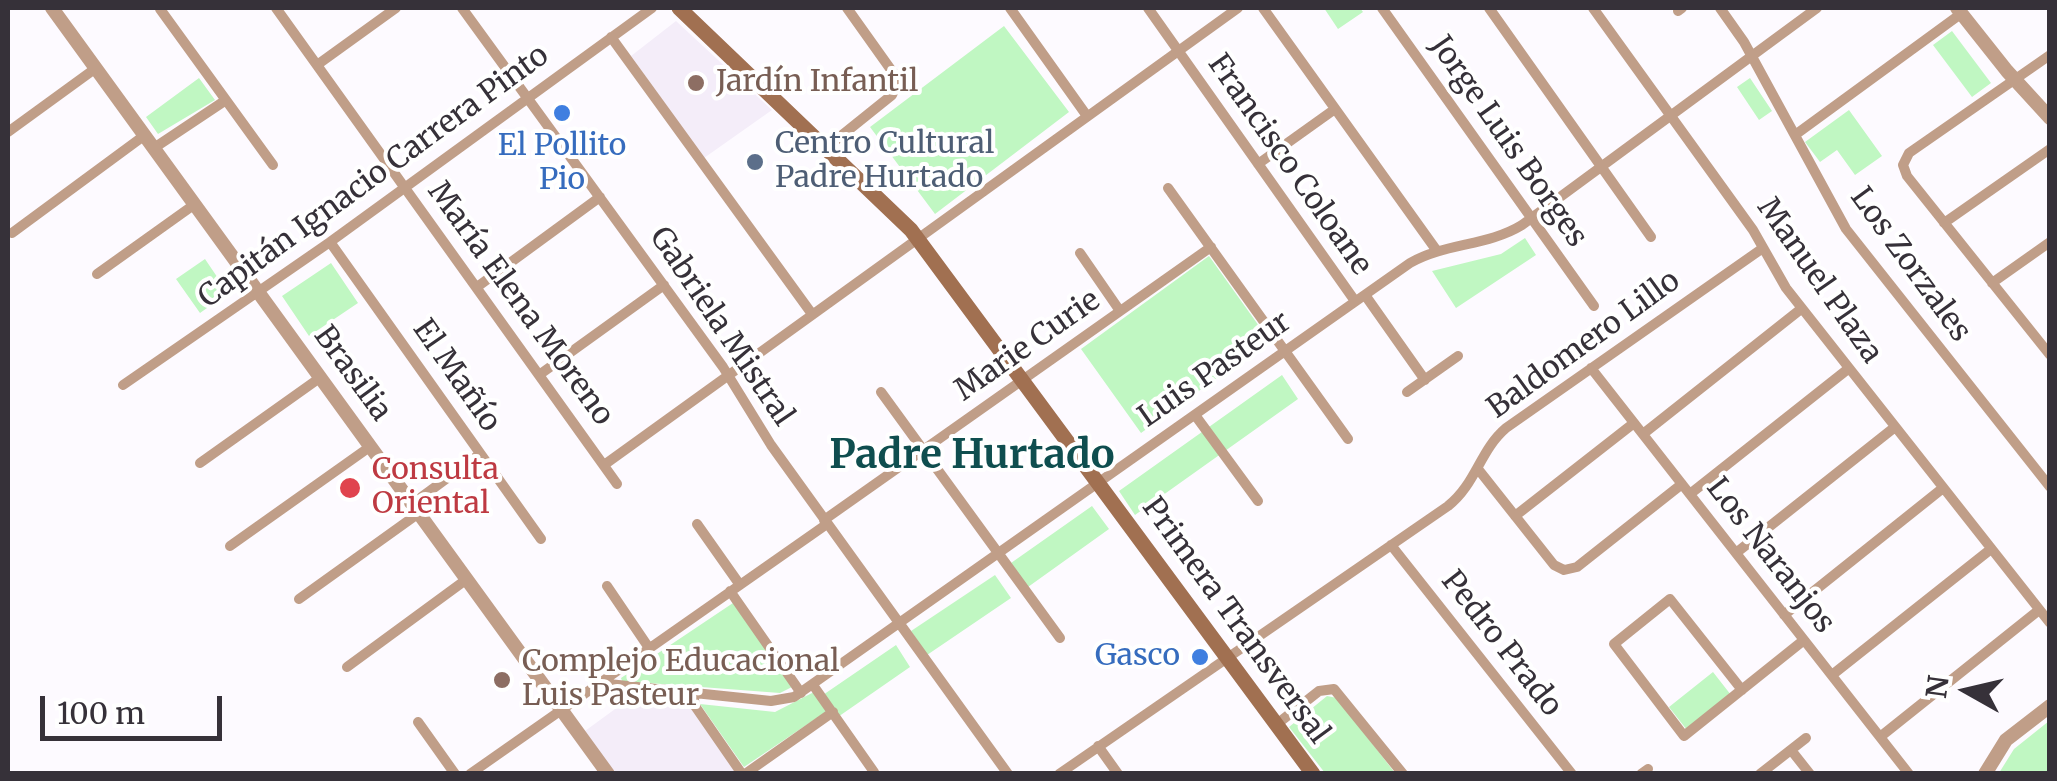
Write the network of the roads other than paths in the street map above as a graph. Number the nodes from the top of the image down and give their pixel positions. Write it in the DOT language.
graph roads {
  1 [pos="52,8"];
  2 [pos="276,8"];
  3 [pos="396,8"];
  4 [pos="462,8"];
  5 [pos="652,8"];
  6 [pos="679,8"];
  7 [pos="847,8"];
  8 [pos="1010,8"];
  9 [pos="1148,8"];
  10 [pos="1238,8"];
  11 [pos="1263,8"];
  12 [pos="1382,8"];
  13 [pos="1489,8"];
  14 [pos="1594,8"];
  15 [pos="1720,8"];
  16 [pos="1817,8"];
  17 [pos="160,9"];
  18 [pos="1959,10"];
  19 [pos="612,38"];
  20 [pos="1177,50"];
  21 [pos="2050,55"];
  22 [pos="1752,58"];
  23 [pos="317,65"];
  24 [pos="96,68"];
  25 [pos="2014,80"];
  26 [pos="528,98"];
  27 [pos="226,100"];
  28 [pos="1335,109"];
  29 [pos="1087,116"];
  30 [pos="1672,117"];
  31 [pos="2050,118"];
  32 [pos="8,132"];
  33 [pos="1795,135"];
  34 [pos="150,142"];
  35 [pos="826,148"];
  36 [pos="2050,149"];
  37 [pos="1258,164"];
  38 [pos="273,165"];
  39 [pos="1602,167"];
  40 [pos="406,188"];
  41 [pos="1168,188"];
  42 [pos="600,197"];
  43 [pos="194,204"];
  44 [pos="1531,218"];
  45 [pos="1944,223"];
  46 [pos="12,233"];
  47 [pos="1652,237"];
  48 [pos="917,238"];
  49 [pos="330,242"];
  50 [pos="2050,242"];
  51 [pos="1211,248"];
  52 [pos="1763,248"];
  53 [pos="1437,251"];
  54 [pos="1080,253"];
  55 [pos="98,274"];
  56 [pos="1992,283"];
  57 [pos="664,285"];
  58 [pos="476,287"];
  59 [pos="258,291"];
  60 [pos="1360,298"];
  61 [pos="1594,306"];
  62 [pos="1801,309"];
  63 [pos="1120,312"];
  64 [pos="812,314"];
  65 [pos="2050,335"];
  66 [pos="2039,342"];
  67 [pos="1285,351"];
  68 [pos="1458,356"];
  69 [pos="2050,356"];
  70 [pos="1591,368"];
  71 [pos="1848,368"];
  72 [pos="540,375"];
  73 [pos="728,376"];
  74 [pos="320,378"];
  75 [pos="1023,380"];
  76 [pos="1424,380"];
  77 [pos="124,386"];
  78 [pos="881,392"];
  79 [pos="1407,392"];
  80 [pos="1196,415"];
  81 [pos="1634,423"];
  82 [pos="1894,427"];
  83 [pos="1643,434"];
  84 [pos="1348,439"];
  85 [pos="370,446"];
  86 [pos="923,450"];
  87 [pos="480,454"];
  88 [pos="200,463"];
  89 [pos="604,466"];
  90 [pos="1478,469"];
  91 [pos="1099,483"];
  92 [pos="618,484"];
  93 [pos="1682,484"];
  94 [pos="2050,487"];
  95 [pos="1943,488"];
  96 [pos="1690,494"];
  97 [pos="1258,501"];
  98 [pos="416,508"];
  99 [pos="1516,516"];
  100 [pos="825,522"];
  101 [pos="697,524"];
  102 [pos="541,540"];
  103 [pos="1390,545"];
  104 [pos="230,546"];
  105 [pos="1991,549"];
  106 [pos="1736,553"];
  107 [pos="999,554"];
  108 [pos="467,579"];
  109 [pos="607,586"];
  110 [pos="735,588"];
  111 [pos="299,598"];
  112 [pos="2039,610"];
  113 [pos="1784,614"];
  114 [pos="2050,623"];
  115 [pos="900,624"];
  116 [pos="1060,638"];
  117 [pos="1804,640"];
  118 [pos="649,648"];
  119 [pos="1227,657"];
  120 [pos="347,667"];
  121 [pos="1832,675"];
  122 [pos="599,683"];
  123 [pos="814,685"];
  124 [pos="1742,690"];
  125 [pos="693,693"];
  126 [pos="801,693"];
  127 [pos="2050,706"];
  128 [pos="561,710"];
  129 [pos="833,712"];
  130 [pos="418,722"];
  131 [pos="1277,724"];
  132 [pos="1880,736"];
  133 [pos="1806,738"];
  134 [pos="1098,746"];
  135 [pos="1791,750"];
  136 [pos="1306,771"];
  137 [pos="874,772"];
  138 [pos="456,774"];
  139 [pos="470,774"];
  140 [pos="608,774"];
  141 [pos="743,774"];
  142 [pos="1008,774"];
  143 [pos="1059,774"];
  144 [pos="1118,774"];
  145 [pos="1403,774"];
  146 [pos="1572,774"];
  147 [pos="1760,774"];
  148 [pos="1810,774"];
  149 [pos="1909,774"];
  150 [pos="1985,774"];
  1 -- 24 [label="street, Brasilia"];
  2 -- 23 [label="street, María Elena Moreno"];
  3 -- 23 [label="street"];
  4 -- 26 [label="street, Gabriela Mistral"];
  5 -- 19 [label="street, Capitán Ignacio Carrera Pinto"];
  6 -- 35 [label="main road, Primera Transversal"];
  7 -- 35 [label="street"];
  8 -- 29 [label="street"];
  9 -- 20 [label="street, Francisco Coloane"];
  10 -- 20 [label="street"];
  11 -- 28 [label="street"];
  12 -- 44 [label="street, Jorge Luis Borges"];
  13 -- 39 [label="street"];
  14 -- 30 [label="street, Manuel Plaza"];
  15 -- 22 [label="street, Los Zorzales"];
  16 -- 22 [label="street, Luis Pasteur"];
  17 -- 27 [label="street"];
  18 -- 25 [label="street"];
  18 -- 33 [label="street"];
  19 -- 26 [label="street, Capitán Ignacio Carrera Pinto"];
  19 -- 64 [label="street"];
  20 -- 29 [label="street"];
  20 -- 37 [label="street, Francisco Coloane"];
  21 -- 25 [label="street"];
  22 -- 30 [label="street, Luis Pasteur"];
  22 -- 33 [label="street, Los Zorzales"];
  23 -- 40 [label="street, María Elena Moreno"];
  24 -- 32 [label="street"];
  24 -- 34 [label="street, Brasilia"];
  25 -- 31 [label="street"];
  25 -- 45 [label="street"];
  26 -- 40 [label="street, Capitán Ignacio Carrera Pinto"];
  26 -- 42 [label="street, Gabriela Mistral"];
  27 -- 34 [label="street"];
  27 -- 38 [label="street"];
  28 -- 37 [label="street"];
  28 -- 53 [label="street"];
  29 -- 48 [label="street"];
  30 -- 39 [label="street, Luis Pasteur"];
  30 -- 52 [label="street, Manuel Plaza"];
  33 -- 94 [label="street, Los Zorzales"];
  34 -- 43 [label="street, Brasilia"];
  34 -- 46 [label="street"];
  35 -- 48 [label="main road, Primera Transversal"];
  36 -- 45 [label="street"];
  37 -- 60 [label="street, Francisco Coloane"];
  39 -- 44 [label="street, Luis Pasteur"];
  39 -- 47 [label="street"];
  40 -- 49 [label="street, Capitán Ignacio Carrera Pinto"];
  40 -- 58 [label="street, María Elena Moreno"];
  41 -- 51 [label="street"];
  42 -- 57 [label="street, Gabriela Mistral"];
  42 -- 58 [label="street"];
  43 -- 55 [label="street"];
  43 -- 59 [label="street, Brasilia"];
  44 -- 53 [label="street, Luis Pasteur"];
  44 -- 61 [label="street, Jorge Luis Borges"];
  45 -- 56 [label="street"];
  48 -- 64 [label="street"];
  48 -- 75 [label="main road, Primera Transversal"];
  49 -- 59 [label="street, Capitán Ignacio Carrera Pinto"];
  49 -- 87 [label="street, El Mañío"];
  50 -- 56 [label="street"];
  51 -- 63 [label="street, Marie Curie"];
  51 -- 67 [label="street"];
  52 -- 62 [label="street, Manuel Plaza"];
  52 -- 70 [label="street, Baldomero Lillo"];
  53 -- 60 [label="street, Luis Pasteur"];
  54 -- 63 [label="street"];
  56 -- 66 [label="street"];
  57 -- 72 [label="street"];
  57 -- 73 [label="street, Gabriela Mistral"];
  58 -- 72 [label="street, María Elena Moreno"];
  59 -- 74 [label="street, Brasilia"];
  59 -- 77 [label="street, Capitán Ignacio Carrera Pinto"];
  60 -- 67 [label="street, Luis Pasteur"];
  60 -- 76 [label="street, Francisco Coloane"];
  62 -- 71 [label="street, Manuel Plaza"];
  62 -- 83 [label="street"];
  63 -- 75 [label="street, Marie Curie"];
  64 -- 73 [label="street"];
  65 -- 66 [label="street"];
  66 -- 69 [label="street"];
  67 -- 80 [label="street, Luis Pasteur"];
  67 -- 84 [label="street"];
  68 -- 76 [label="street"];
  70 -- 81 [label="street, Los Naranjos"];
  70 -- 90 [label="street, Baldomero Lillo"];
  71 -- 82 [label="street, Manuel Plaza"];
  71 -- 96 [label="street"];
  72 -- 89 [label="street, María Elena Moreno"];
  73 -- 89 [label="street"];
  73 -- 100 [label="street, Gabriela Mistral"];
  74 -- 85 [label="street, Brasilia"];
  74 -- 88 [label="street"];
  75 -- 86 [label="street, Marie Curie"];
  75 -- 91 [label="main road, Primera Transversal"];
  76 -- 79 [label="street"];
  78 -- 86 [label="street"];
  80 -- 91 [label="street, Luis Pasteur"];
  80 -- 97 [label="street"];
  81 -- 83 [label="street, Los Naranjos"];
  81 -- 99 [label="street"];
  82 -- 95 [label="street, Manuel Plaza"];
  82 -- 106 [label="street"];
  83 -- 93 [label="street, Los Naranjos"];
  85 -- 98 [label="street, Brasilia"];
  85 -- 104 [label="street"];
  86 -- 100 [label="street, Marie Curie"];
  86 -- 107 [label="street"];
  87 -- 98 [label="street"];
  87 -- 102 [label="street, El Mañío"];
  89 -- 92 [label="street, María Elena Moreno"];
  90 -- 99 [label="street"];
  90 -- 103 [label="street, Baldomero Lillo"];
  91 -- 107 [label="street, Luis Pasteur"];
  91 -- 119 [label="main road, Primera Transversal"];
  93 -- 96 [label="street, Los Naranjos"];
  93 -- 99 [label="street"];
  95 -- 105 [label="street, Manuel Plaza"];
  95 -- 113 [label="street"];
  96 -- 106 [label="street, Los Naranjos"];
  98 -- 108 [label="street, Brasilia"];
  98 -- 111 [label="street"];
  100 -- 110 [label="street, Marie Curie"];
  100 -- 115 [label="street, Gabriela Mistral"];
  101 -- 110 [label="street"];
  103 -- 119 [label="street, Baldomero Lillo"];
  103 -- 146 [label="street, Pedro Prado"];
  105 -- 112 [label="street, Manuel Plaza"];
  105 -- 121 [label="street"];
  106 -- 113 [label="street, Los Naranjos"];
  107 -- 115 [label="street, Luis Pasteur"];
  107 -- 116 [label="street"];
  108 -- 120 [label="street"];
  108 -- 128 [label="street, Brasilia"];
  109 -- 118 [label="street"];
  110 -- 118 [label="street, Marie Curie"];
  110 -- 126 [label="street"];
  112 -- 114 [label="street, Manuel Plaza"];
  112 -- 132 [label="street"];
  113 -- 117 [label="street, Los Naranjos"];
  115 -- 123 [label="street, Luis Pasteur"];
  115 -- 142 [label="street, Gabriela Mistral"];
  117 -- 121 [label="street, Los Naranjos"];
  117 -- 124 [label="street"];
  118 -- 122 [label="street, Marie Curie"];
  119 -- 131 [label="main road, Primera Transversal"];
  119 -- 134 [label="street, Baldomero Lillo"];
  121 -- 132 [label="street, Los Naranjos"];
  122 -- 125 [label="street, Luis Pasteur"];
  122 -- 128 [label="street"];
  123 -- 126 [label="street, Luis Pasteur"];
  123 -- 129 [label="street"];
  124 -- 124 [label="street"];
  125 -- 126 [label="street, Luis Pasteur"];
  125 -- 141 [label="street"];
  127 -- 150 [label="street"];
  128 -- 139 [label="street"];
  128 -- 140 [label="street, Brasilia"];
  129 -- 137 [label="street"];
  129 -- 141 [label="street"];
  130 -- 138 [label="street"];
  131 -- 136 [label="main road, Primera Transversal"];
  131 -- 145 [label="street"];
  132 -- 149 [label="street, Los Naranjos"];
  133 -- 135 [label="street"];
  134 -- 143 [label="street, Baldomero Lillo"];
  134 -- 144 [label="street"];
  135 -- 147 [label="street"];
  135 -- 148 [label="street"];
}
